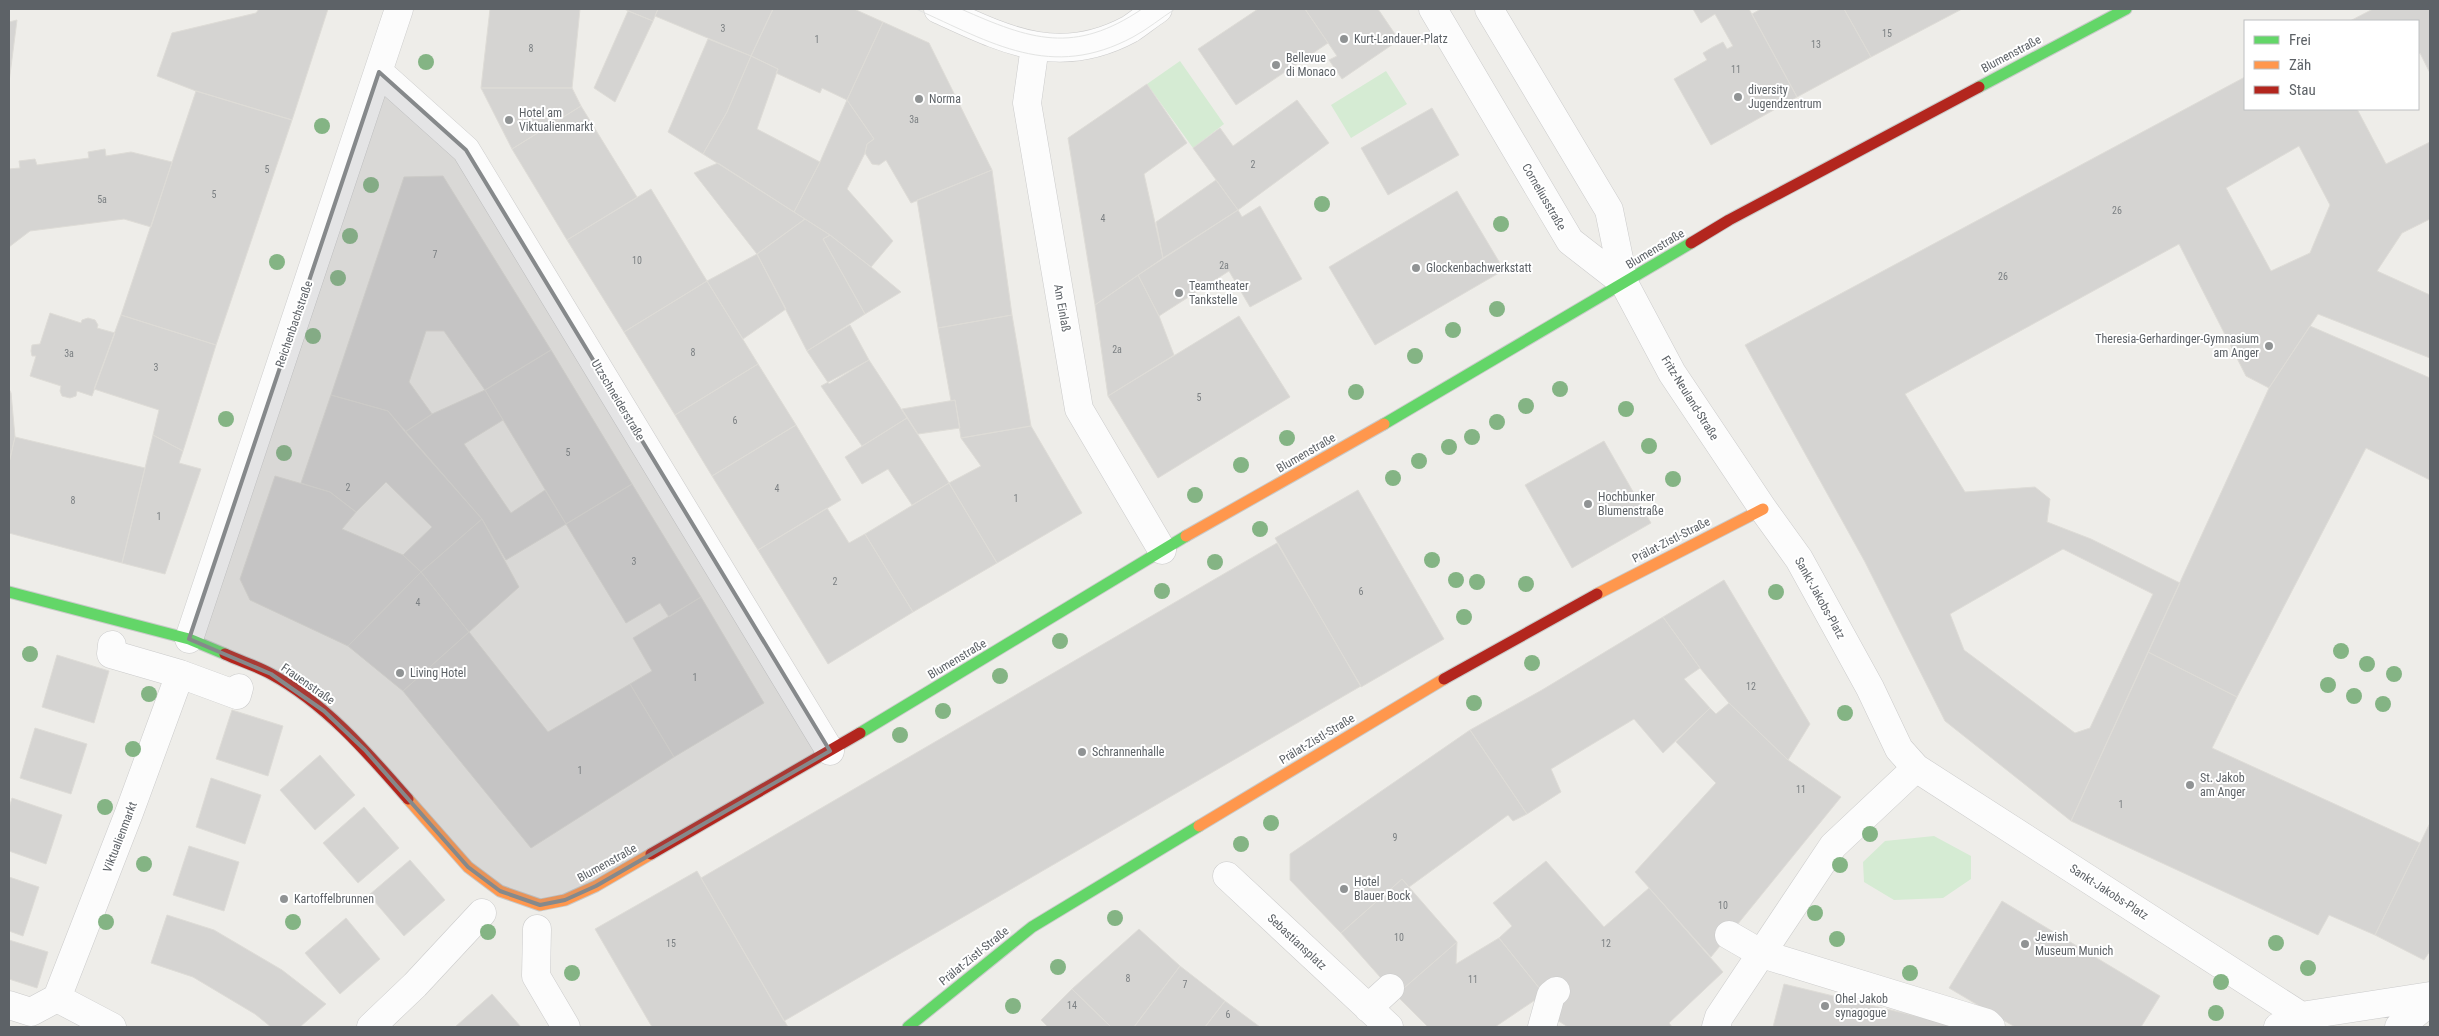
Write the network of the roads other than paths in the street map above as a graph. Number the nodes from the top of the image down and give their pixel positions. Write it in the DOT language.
graph roads {
  1 [pos="399,9"];
  2 [pos="938,9"];
  3 [pos="1158,9"];
  4 [pos="1432,9"];
  5 [pos="1489,9"];
  6 [pos="2126,9"];
  7 [pos="1036,46"];
  8 [pos="379,72"];
  9 [pos="1624,283"];
  10 [pos="1763,509"];
  11 [pos="1162,550"];
  12 [pos="9,592"];
  13 [pos="188,639"];
  14 [pos="112,645"];
  15 [pos="180,674"];
  16 [pos="239,688"];
  17 [pos="830,751"];
  18 [pos="1908,759"];
  19 [pos="1227,876"];
  20 [pos="500,890"];
  21 [pos="482,913"];
  22 [pos="537,929"];
  23 [pos="1729,935"];
  24 [pos="1762,954"];
  25 [pos="1390,988"];
  26 [pos="1556,991"];
  27 [pos="56,998"];
  28 [pos="9,1005"];
  29 [pos="2428,1005"];
  30 [pos="1368,1008"];
  31 [pos="2295,1023"];
  32 [pos="112,1027"];
  33 [pos="371,1027"];
  34 [pos="566,1027"];
  35 [pos="908,1027"];
  36 [pos="1389,1027"];
  37 [pos="1542,1027"];
  38 [pos="1716,1027"];
  39 [pos="1991,1027"];
  40 [pos="2399,1027"];
  1 -- 8 [label="street, Reichenbachstraße"];
  2 -- 7 [label="street"];
  3 -- 7 [label="street"];
  4 -- 9 [label="street, Corneliusstraße"];
  5 -- 9 [label="street"];
  6 -- 9 [label="main road, Blumenstraße"];
  7 -- 11 [label="street, Am Einlaß"];
  8 -- 13 [label="street, Reichenbachstraße"];
  8 -- 17 [label="street, Utzschneiderstraße"];
  9 -- 10 [label="street, Fritz-Neuland-Straße"];
  9 -- 11 [label="main road, Blumenstraße"];
  10 -- 18 [label="street, Sankt-Jakobs-Platz"];
  10 -- 35 [label="main road, Prälat-Zistl-Straße"];
  11 -- 17 [label="main road, Blumenstraße"];
  12 -- 13 [label="main road, Frauenstraße"];
  13 -- 20 [label="main road, Frauenstraße"];
  14 -- 15 [label="street"];
  15 -- 16 [label="street"];
  15 -- 27 [label="street, Viktualienmarkt"];
  17 -- 20 [label="main road, Blumenstraße"];
  18 -- 24 [label="street"];
  18 -- 31 [label="street, Sankt-Jakobs-Platz"];
  19 -- 30 [label="street, Sebastiansplatz"];
  21 -- 33 [label="street"];
  22 -- 34 [label="street"];
  23 -- 24 [label="street"];
  24 -- 38 [label="street"];
  24 -- 39 [label="street"];
  25 -- 30 [label="street"];
  26 -- 37 [label="street"];
  27 -- 28 [label="street"];
  27 -- 32 [label="street"];
  29 -- 31 [label="street, Sankt-Jakobs-Platz"];
  29 -- 40 [label="street, Sankt-Jakobs-Platz"];
  30 -- 36 [label="street, Sebastiansplatz"];
}
